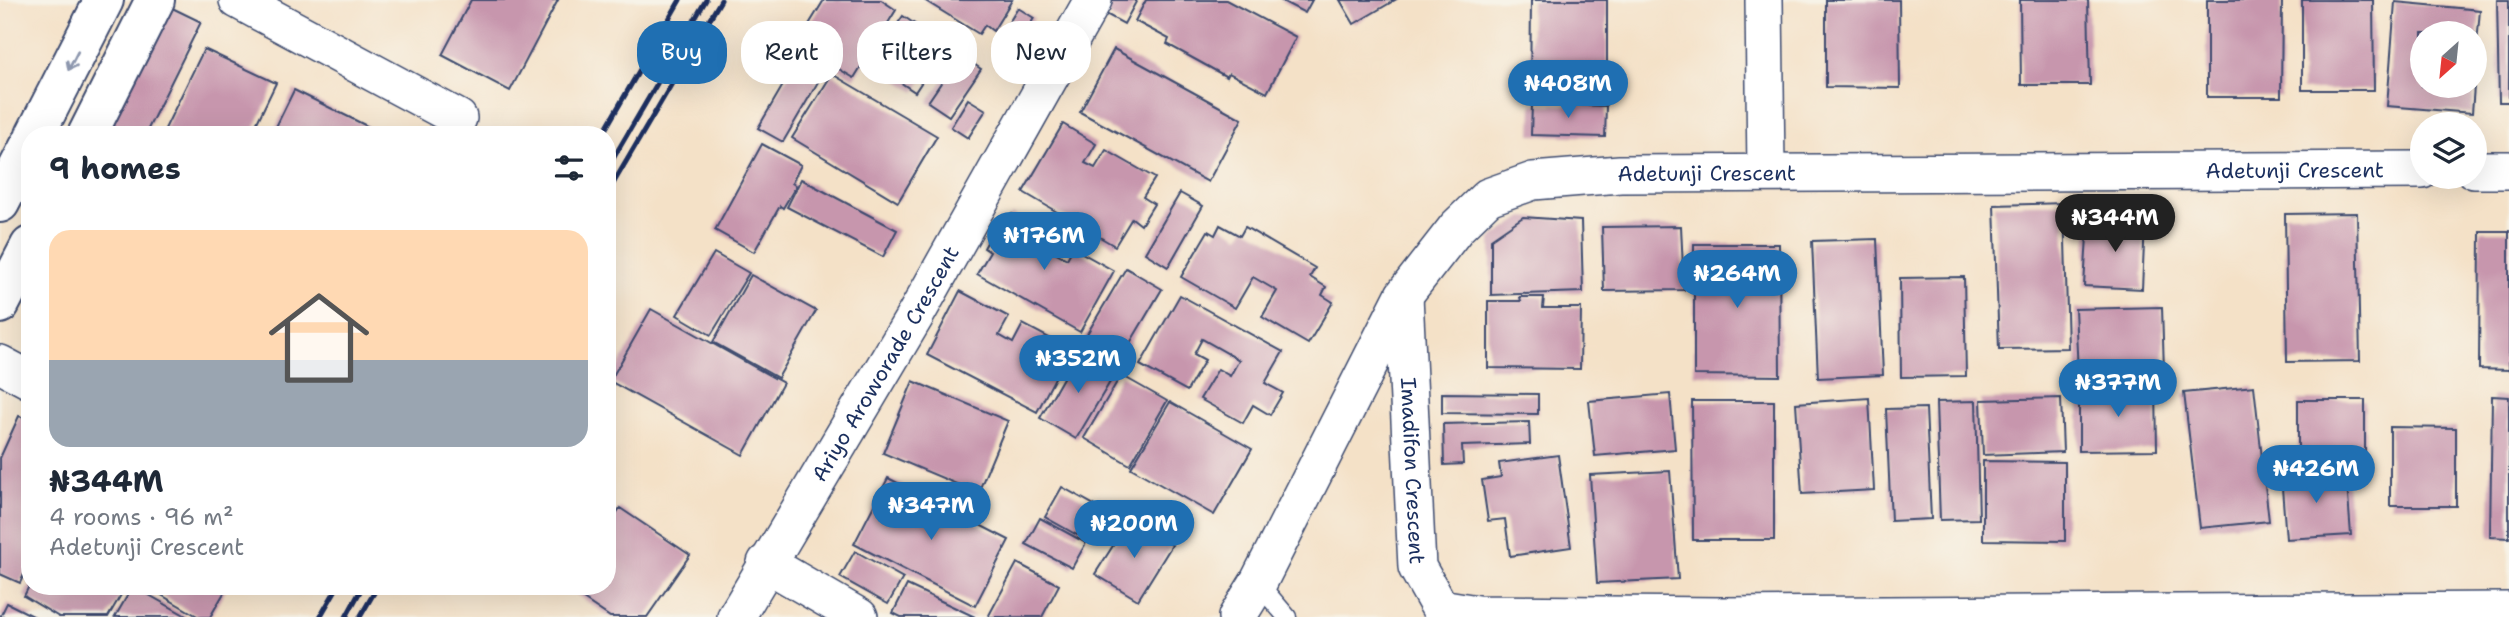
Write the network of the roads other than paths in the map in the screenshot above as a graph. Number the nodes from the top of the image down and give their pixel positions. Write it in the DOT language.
graph roads {
  1 [pos="104,0"];
  2 [pos="155,0"];
  3 [pos="237,0"];
  4 [pos="1093,0"];
  5 [pos="1763,0"];
  6 [pos="458,118"];
  7 [pos="40,126"];
  8 [pos="92,126"];
  9 [pos="21,162"];
  10 [pos="2410,170"];
  11 [pos="2487,170"];
  12 [pos="2509,170"];
  13 [pos="1766,172"];
  14 [pos="0,203"];
  15 [pos="21,263"];
  16 [pos="1404,295"];
  17 [pos="0,304"];
  18 [pos="0,364"];
  19 [pos="21,375"];
  20 [pos="766,563"];
  21 [pos="1258,583"];
  22 [pos="2509,611"];
  23 [pos="736,617"];
  24 [pos="859,617"];
  25 [pos="1237,617"];
  26 [pos="1287,617"];
  27 [pos="1723,617"];
  1 -- 7 [label="main road, one-way"];
  2 -- 8 [label="main road"];
  3 -- 6 [label="street"];
  4 -- 20 [label="street, Ariyo Aroworade Crescent"];
  5 -- 13 [label="street"];
  9 -- 14 [label="main road"];
  10 -- 13 [label="street, Adetunji Crescent"];
  11 -- 12 [label="street"];
  13 -- 16 [label="street, Adetunji Crescent"];
  15 -- 17 [label="main road"];
  16 -- 21 [label="street, Adetunji Crescent"];
  16 -- 27 [label="street, Imadifon Crescent"];
  18 -- 19 [label="street"];
  20 -- 23 [label="street, Ariyo Aroworade Crescent"];
  20 -- 24 [label="street"];
  21 -- 25 [label="street, Adetunji Crescent"];
  21 -- 26 [label="lane"];
  22 -- 27 [label="street, Imadifon Crescent"];
}
